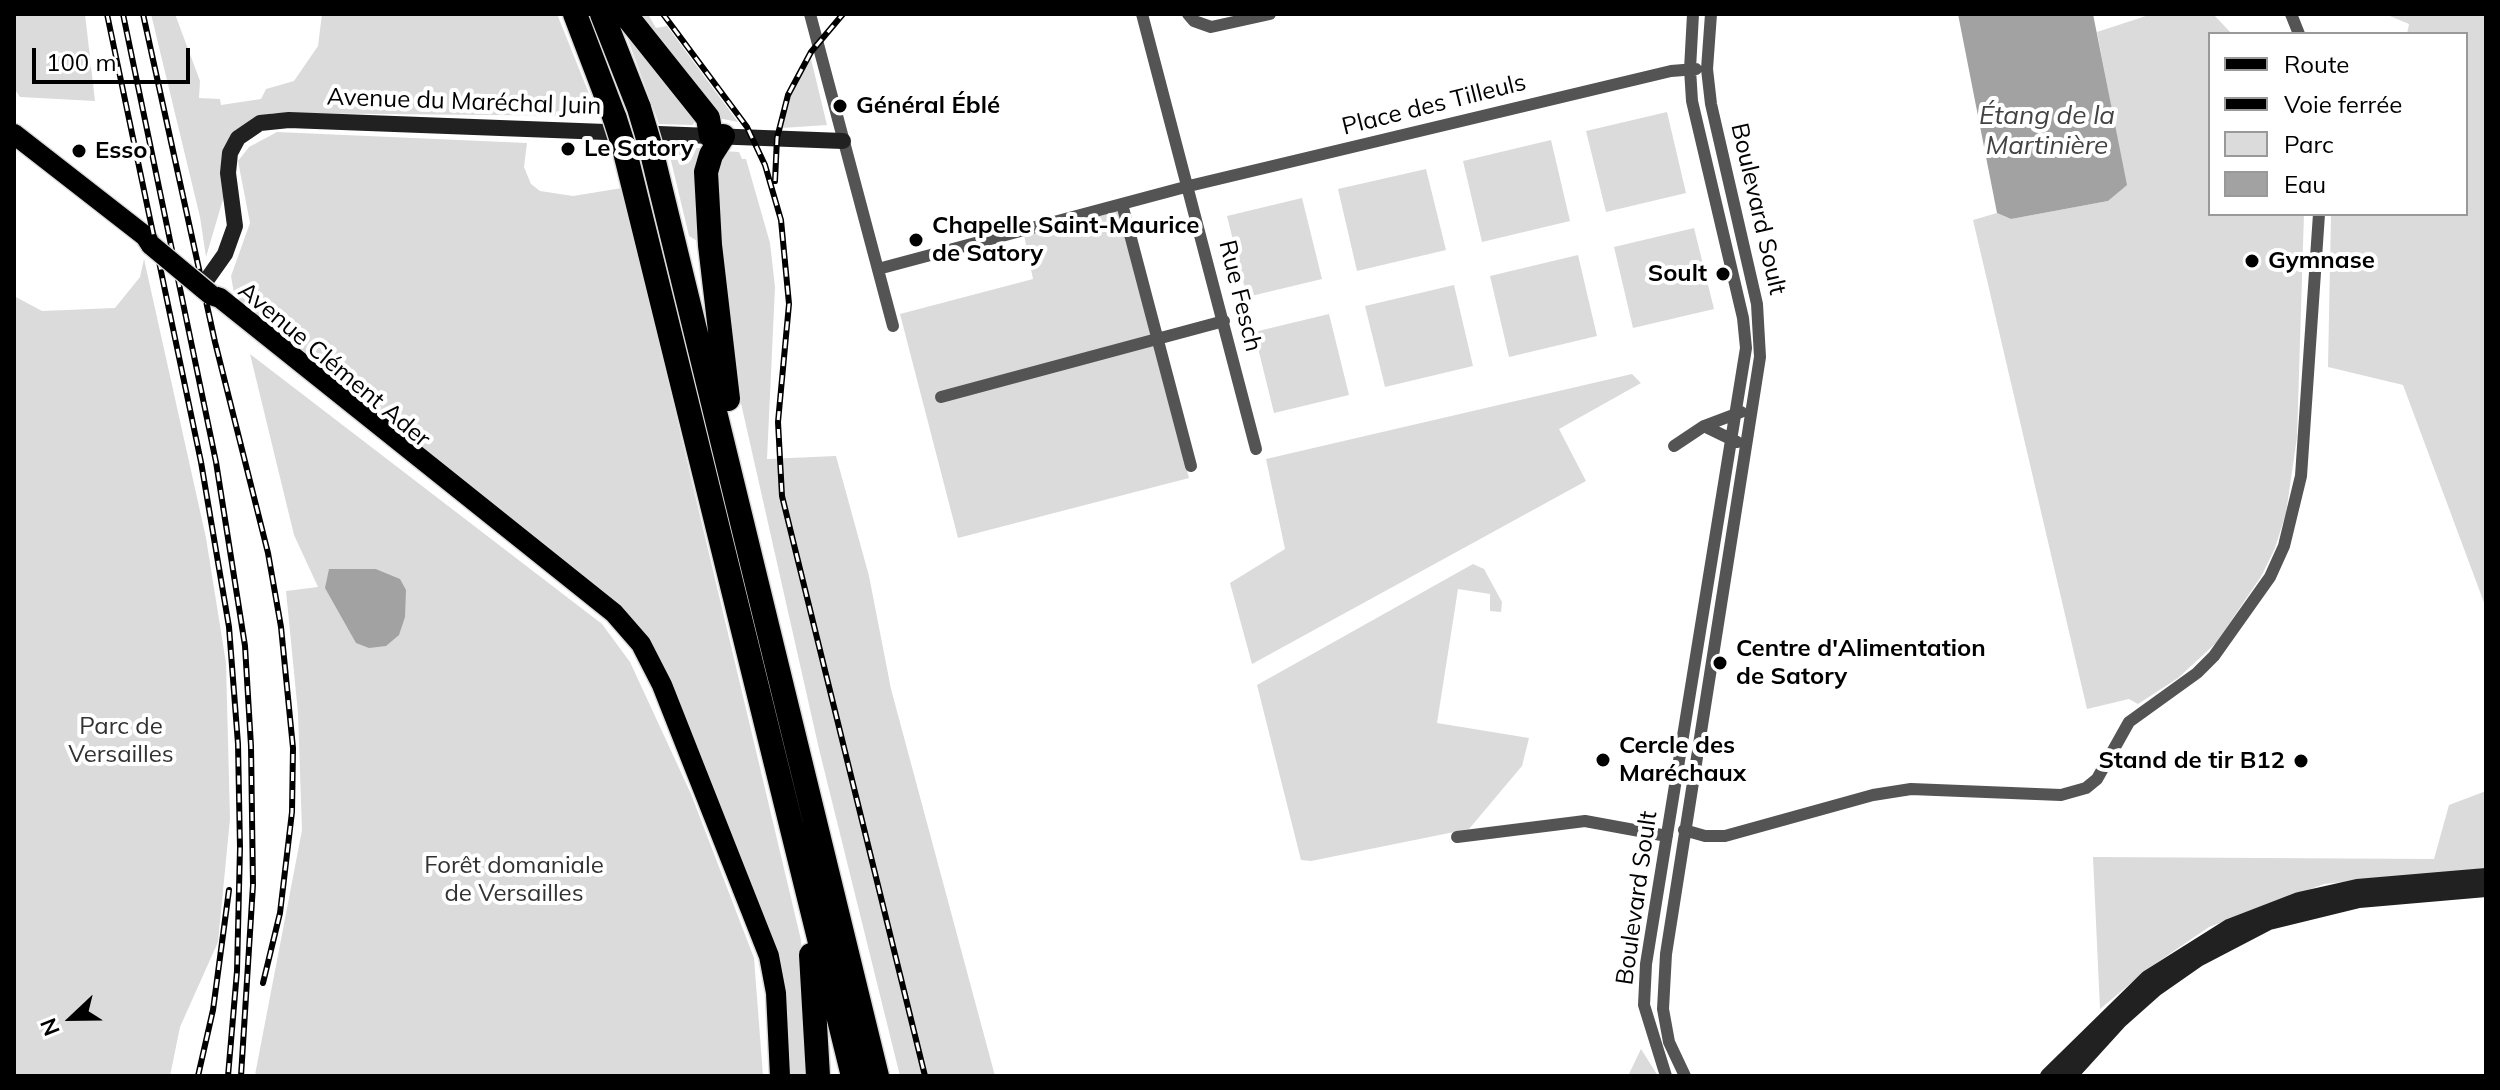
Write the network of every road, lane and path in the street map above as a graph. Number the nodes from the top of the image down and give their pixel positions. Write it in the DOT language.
graph roads {
  1 [pos="575,14"];
  2 [pos="602,14"];
  3 [pos="625,14"];
  4 [pos="810,14"];
  5 [pos="1142,14"];
  6 [pos="1188,14"];
  7 [pos="1270,14"];
  8 [pos="1693,14"];
  9 [pos="1711,14"];
  10 [pos="1690,69"];
  11 [pos="1707,69"];
  12 [pos="14,134"];
  13 [pos="717,136"];
  14 [pos="843,141"];
  15 [pos="14,146"];
  16 [pos="1725,165"];
  17 [pos="1708,169"];
  18 [pos="1189,186"];
  19 [pos="1122,204"];
  20 [pos="2319,216"];
  21 [pos="151,245"];
  22 [pos="878,269"];
  23 [pos="209,286"];
  24 [pos="1224,321"];
  25 [pos="893,326"];
  26 [pos="1157,338"];
  27 [pos="941,397"];
  28 [pos="1737,411"];
  29 [pos="1752,413"];
  30 [pos="1704,426"];
  31 [pos="722,431"];
  32 [pos="1732,440"];
  33 [pos="1748,440"];
  34 [pos="1674,446"];
  35 [pos="1256,449"];
  36 [pos="1191,466"];
  37 [pos="1684,830"];
  38 [pos="1667,836"];
  39 [pos="1457,837"];
  40 [pos="2486,876"];
  41 [pos="2486,889"];
  42 [pos="818,934"];
  43 [pos="817,1048"];
  44 [pos="872,1073"];
  45 [pos="2059,1074"];
  46 [pos="771,1076"];
  47 [pos="780,1076"];
  48 [pos="818,1076"];
  49 [pos="826,1076"];
  50 [pos="1666,1076"];
  51 [pos="1685,1076"];
  1 -- 42 [label="highway, bridge"];
  2 -- 31 [label="highway, bridge"];
  3 -- 13 [label="highway"];
  4 -- 14 [label="street"];
  5 -- 18 [label="street, Rue Fesch"];
  6 -- 7 [label="street"];
  8 -- 10 [label="street, Boulevard Soult"];
  9 -- 11 [label="street, Boulevard Soult"];
  10 -- 11 [label="street, Place des Tilleuls"];
  10 -- 17 [label="street, Boulevard Soult"];
  10 -- 18 [label="street, Place des Tilleuls"];
  11 -- 16 [label="street, Boulevard Soult"];
  12 -- 21 [label="main road"];
  13 -- 14 [label="main road, Avenue du Maréchal Juin"];
  13 -- 23 [label="main road, Avenue du Maréchal Juin"];
  13 -- 31 [label="highway"];
  14 -- 22 [label="street"];
  15 -- 21 [label="main road"];
  16 -- 17 [label="street"];
  16 -- 29 [label="street, Boulevard Soult"];
  17 -- 28 [label="street, Boulevard Soult"];
  18 -- 19 [label="street, Place des Tilleuls"];
  18 -- 24 [label="street, Rue Fesch"];
  19 -- 22 [label="street, Place des Tilleuls"];
  19 -- 26 [label="street"];
  20 -- 37 [label="street"];
  21 -- 23 [label="main road, bridge"];
  22 -- 25 [label="street"];
  23 -- 46 [label="main road, Avenue Clément Ader"];
  23 -- 47 [label="main road, Avenue Clément Ader"];
  24 -- 26 [label="street"];
  24 -- 35 [label="street, Rue Fesch"];
  26 -- 27 [label="street"];
  26 -- 36 [label="street"];
  28 -- 29 [label="street"];
  28 -- 30 [label="street"];
  28 -- 32 [label="street, Boulevard Soult"];
  29 -- 33 [label="street, Boulevard Soult"];
  30 -- 32 [label="street"];
  30 -- 34 [label="street"];
  31 -- 44 [label="highway"];
  32 -- 33 [label="street"];
  32 -- 38 [label="street, Boulevard Soult"];
  33 -- 37 [label="street, Boulevard Soult"];
  37 -- 51 [label="street, Boulevard Soult"];
  38 -- 39 [label="street"];
  38 -- 50 [label="street, Boulevard Soult"];
  40 -- 45 [label="main road"];
  41 -- 45 [label="main road"];
  42 -- 43 [label="highway"];
  42 -- 44 [label="highway"];
  43 -- 48 [label="highway"];
  43 -- 49 [label="highway"];
}
